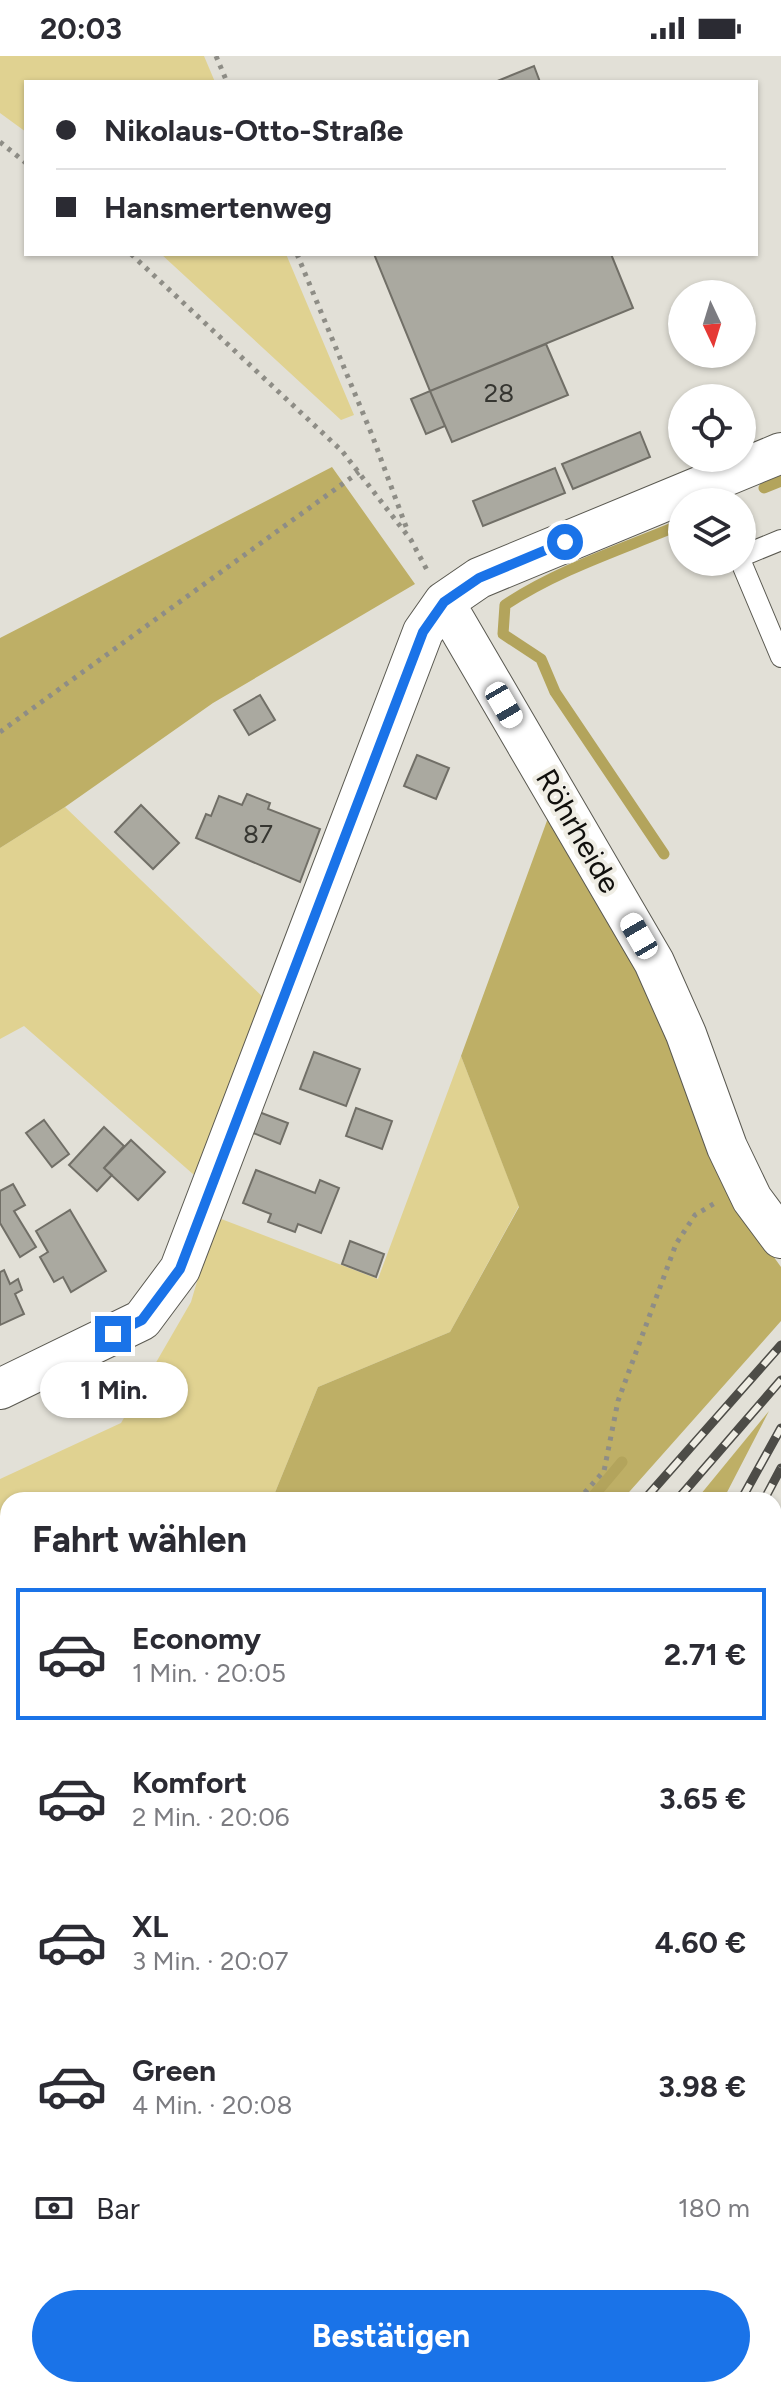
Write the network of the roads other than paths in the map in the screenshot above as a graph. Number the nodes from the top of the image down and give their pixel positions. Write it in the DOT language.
graph roads {
  1 [pos="781,453"];
  2 [pos="722,488"];
  3 [pos="668,509"];
  4 [pos="781,540"];
  5 [pos="756,550"];
  6 [pos="747,576"];
  7 [pos="444,602"];
  8 [pos="781,657"];
  9 [pos="781,1238"];
  10 [pos="0,1389"];
  1 -- 2 [label="street"];
  3 -- 7 [label="street"];
  4 -- 5 [label="lane"];
  6 -- 8 [label="lane"];
  7 -- 9 [label="street, Röhrheide"];
  7 -- 10 [label="street"];
}
